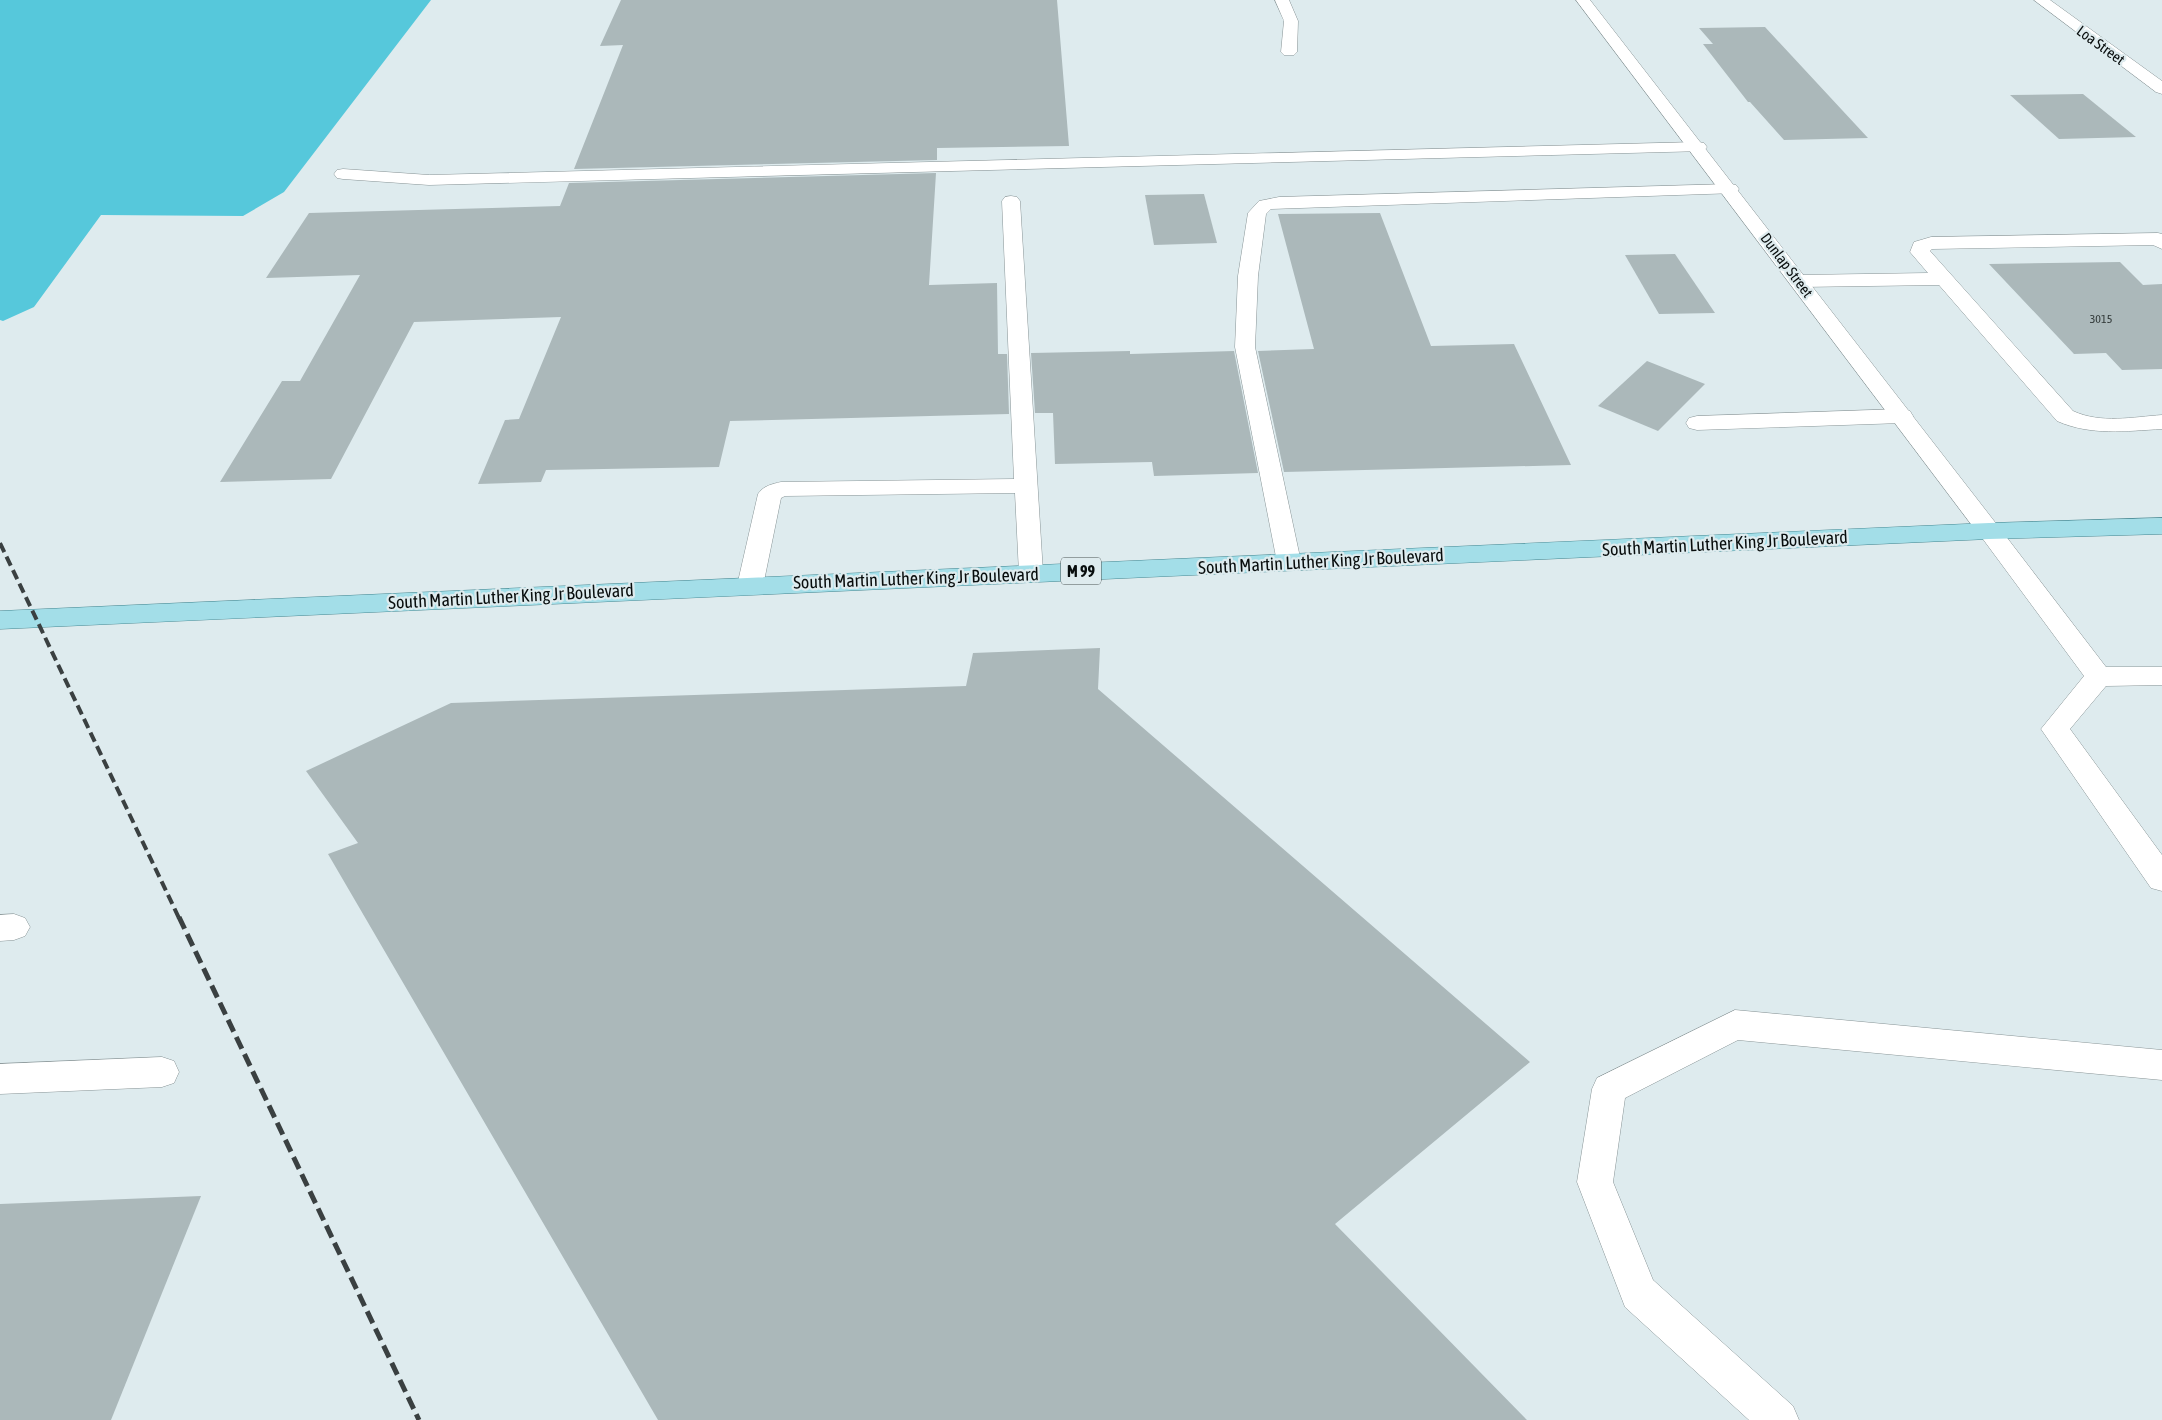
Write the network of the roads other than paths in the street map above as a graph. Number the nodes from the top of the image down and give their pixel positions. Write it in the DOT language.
graph roads {
  1 [pos="1282,0"];
  2 [pos="1583,0"];
  3 [pos="2041,0"];
  4 [pos="1289,52"];
  5 [pos="2162,89"];
  6 [pos="1698,147"];
  7 [pos="342,174"];
  8 [pos="1730,189"];
  9 [pos="1011,200"];
  10 [pos="2161,240"];
  11 [pos="1944,279"];
  12 [pos="1800,281"];
  13 [pos="1902,416"];
  14 [pos="2162,422"];
  15 [pos="1697,423"];
  16 [pos="1026,486"];
  17 [pos="2162,526"];
  18 [pos="1990,531"];
  19 [pos="1288,562"];
  20 [pos="1031,573"];
  21 [pos="750,586"];
  22 [pos="0,620"];
  23 [pos="2162,676"];
  24 [pos="2099,677"];
  25 [pos="2162,879"];
  26 [pos="2162,1065"];
  27 [pos="162,1072"];
  28 [pos="0,1079"];
  29 [pos="1779,1420"];
  1 -- 4 [label="street"];
  2 -- 6 [label="street, Dunlap Street"];
  3 -- 5 [label="street, Loa Street"];
  6 -- 7 [label="street"];
  6 -- 8 [label="street, Dunlap Street"];
  8 -- 12 [label="street, Dunlap Street"];
  8 -- 19 [label="street"];
  9 -- 16 [label="street"];
  10 -- 11 [label="street"];
  11 -- 12 [label="street"];
  11 -- 14 [label="street"];
  12 -- 13 [label="street, Dunlap Street"];
  13 -- 15 [label="street"];
  13 -- 18 [label="street, Dunlap Street"];
  16 -- 20 [label="street"];
  16 -- 21 [label="street"];
  17 -- 18 [label="main road, South Martin Luther King Jr Boulevard / M 99"];
  18 -- 19 [label="main road, South Martin Luther King Jr Boulevard / M 99"];
  18 -- 24 [label="street, Dunlap Street"];
  19 -- 20 [label="main road, South Martin Luther King Jr Boulevard / M 99"];
  20 -- 21 [label="main road, South Martin Luther King Jr Boulevard / M 99"];
  21 -- 22 [label="main road, South Martin Luther King Jr Boulevard / M 99"];
  23 -- 24 [label="street"];
  24 -- 25 [label="street"];
  26 -- 29 [label="street"];
  27 -- 28 [label="street"];
}
